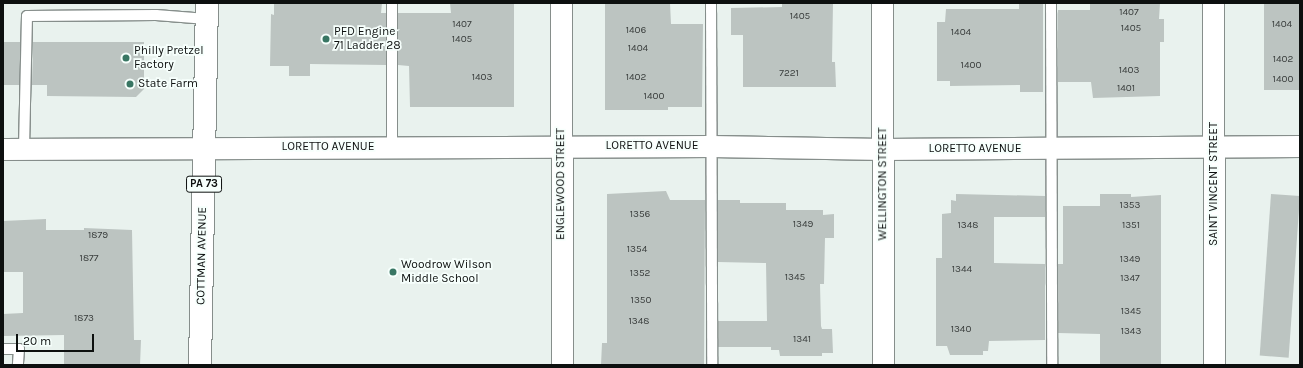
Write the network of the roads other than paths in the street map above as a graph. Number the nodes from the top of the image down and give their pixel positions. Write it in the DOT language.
graph roads {
  1 [pos="392,3"];
  2 [pos="561,3"];
  3 [pos="711,3"];
  4 [pos="882,3"];
  5 [pos="1052,3"];
  6 [pos="1213,3"];
  7 [pos="207,11"];
  8 [pos="560,146"];
  9 [pos="711,146"];
  10 [pos="1300,146"];
  11 [pos="24,148"];
  12 [pos="204,148"];
  13 [pos="392,148"];
  14 [pos="1052,148"];
  15 [pos="1214,148"];
  16 [pos="3,149"];
  17 [pos="883,149"];
  18 [pos="3,349"];
  19 [pos="18,365"];
  20 [pos="200,365"];
  21 [pos="562,365"];
  22 [pos="712,365"];
  23 [pos="883,365"];
  24 [pos="1052,365"];
  25 [pos="1214,365"];
  1 -- 13 [label="lane"];
  2 -- 8 [label="street, ENGLEWOOD STREET"];
  3 -- 9 [label="lane"];
  4 -- 17 [label="street, WELLINGTON STREET"];
  5 -- 14 [label="lane"];
  6 -- 15 [label="street, SAINT VINCENT STREET"];
  7 -- 11 [label="lane"];
  7 -- 12 [label="main road, COTTMAN AVENUE / PA 73"];
  8 -- 9 [label="street, LORETTO AVENUE"];
  8 -- 13 [label="street, LORETTO AVENUE"];
  8 -- 21 [label="street, ENGLEWOOD STREET"];
  9 -- 17 [label="street, LORETTO AVENUE"];
  9 -- 22 [label="lane"];
  10 -- 15 [label="street, LORETTO AVENUE"];
  11 -- 12 [label="street, LORETTO AVENUE"];
  11 -- 16 [label="street, LORETTO AVENUE"];
  12 -- 13 [label="street, LORETTO AVENUE"];
  12 -- 20 [label="main road, COTTMAN AVENUE / PA 73"];
  14 -- 15 [label="street, LORETTO AVENUE"];
  14 -- 17 [label="street, LORETTO AVENUE"];
  14 -- 24 [label="lane"];
  15 -- 25 [label="street, SAINT VINCENT STREET"];
  17 -- 23 [label="street, WELLINGTON STREET"];
  18 -- 19 [label="lane"];
}
